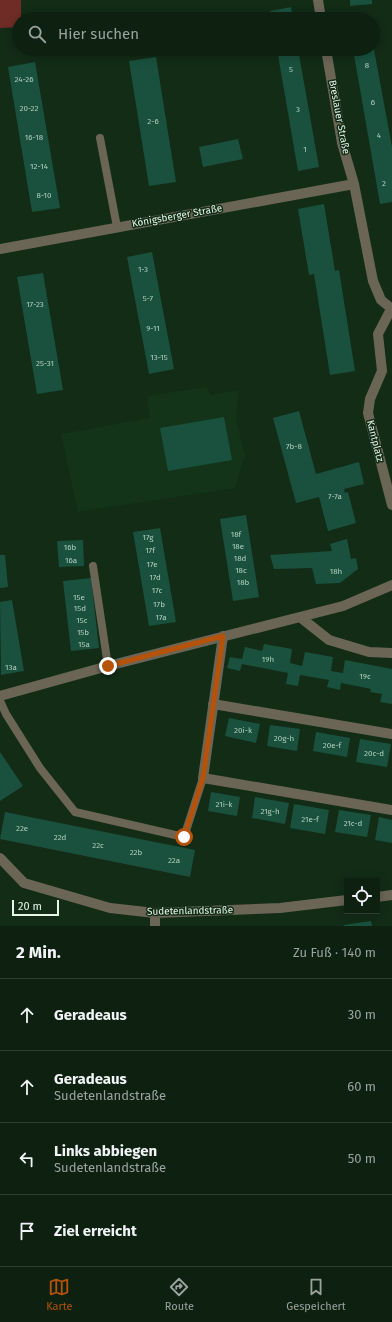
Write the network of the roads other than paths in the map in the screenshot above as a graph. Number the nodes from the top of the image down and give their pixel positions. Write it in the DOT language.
graph roads {
  1 [pos="318,0"];
  2 [pos="320,12"];
  3 [pos="327,56"];
  4 [pos="100,138"];
  5 [pos="354,184"];
  6 [pos="117,227"];
  7 [pos="0,249"];
  8 [pos="391,309"];
  9 [pos="392,505"];
  10 [pos="93,566"];
  11 [pos="392,585"];
  12 [pos="300,617"];
  13 [pos="223,636"];
  14 [pos="392,653"];
  15 [pos="108,666"];
  16 [pos="0,696"];
  17 [pos="0,701"];
  18 [pos="213,704"];
  19 [pos="392,734"];
  20 [pos="203,778"];
  21 [pos="392,810"];
  22 [pos="0,858"];
  23 [pos="392,895"];
  24 [pos="380,897"];
  25 [pos="344,900"];
  26 [pos="155,913"];
  27 [pos="155,926"];
  1 -- 2 [label="street"];
  3 -- 5 [label="street, Breslauer Straße"];
  4 -- 6 [label="lane"];
  5 -- 6 [label="street, Königsberger Straße"];
  5 -- 8 [label="street, Kantplatz"];
  6 -- 7 [label="street, Königsberger Straße"];
  8 -- 9 [label="street, Kantplatz"];
  10 -- 15 [label="lane"];
  11 -- 12 [label="street"];
  12 -- 13 [label="street"];
  12 -- 14 [label="street"];
  13 -- 15 [label="street"];
  13 -- 18 [label="street"];
  15 -- 16 [label="street"];
  17 -- 20 [label="lane"];
  18 -- 19 [label="street"];
  18 -- 20 [label="street"];
  20 -- 21 [label="street"];
  22 -- 26 [label="street, Sudetenlandstraße"];
  23 -- 24 [label="street"];
  25 -- 26 [label="street, Sudetenlandstraße"];
  26 -- 27 [label="street"];
}
